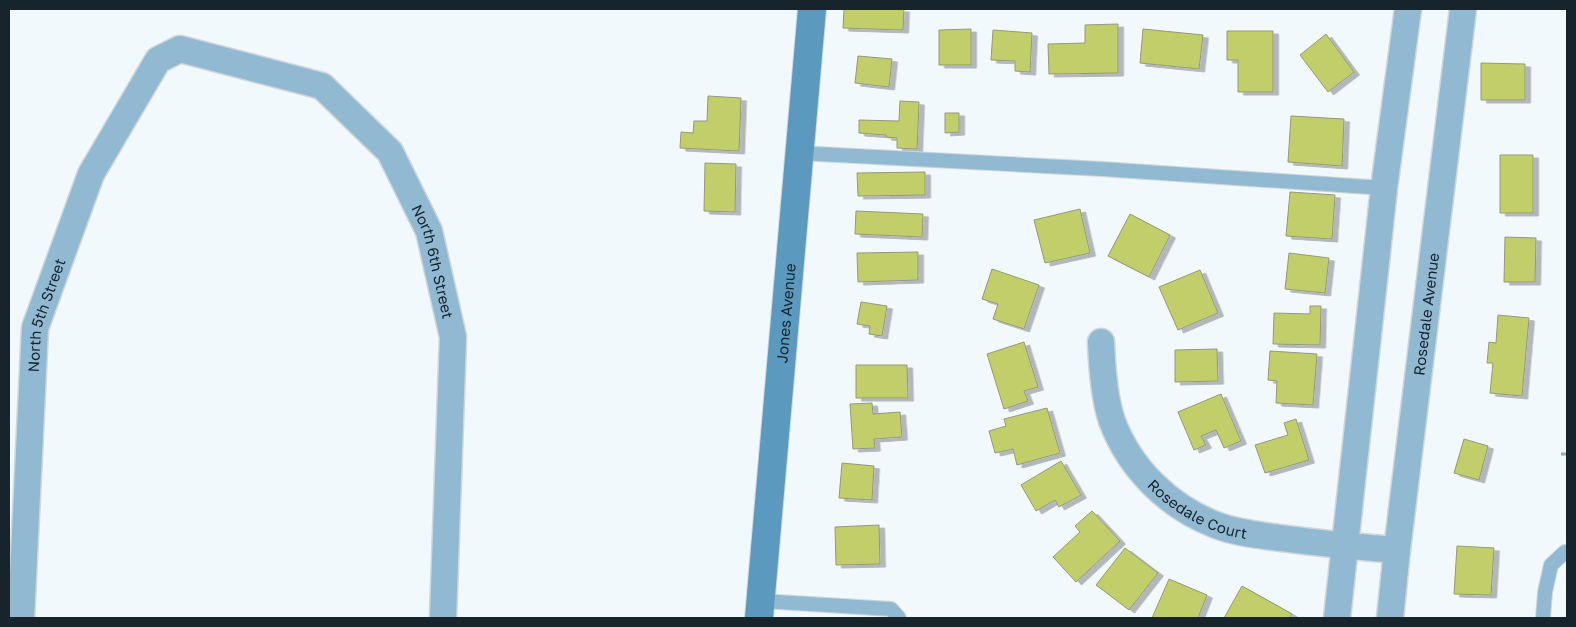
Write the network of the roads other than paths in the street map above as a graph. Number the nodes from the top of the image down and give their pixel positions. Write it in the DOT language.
graph roads {
  1 [pos="812,9"];
  2 [pos="1408,9"];
  3 [pos="1463,9"];
  4 [pos="180,49"];
  5 [pos="799,153"];
  6 [pos="1384,188"];
  7 [pos="1100,342"];
  8 [pos="1345,546"];
  9 [pos="1397,550"];
  10 [pos="1567,553"];
  11 [pos="760,610"];
  12 [pos="21,618"];
  13 [pos="443,618"];
  14 [pos="899,618"];
  15 [pos="1337,618"];
  16 [pos="1390,618"];
  17 [pos="1543,618"];
  1 -- 5 [label="street, Jones Avenue"];
  2 -- 6 [label="street"];
  3 -- 9 [label="street, Rosedale Avenue"];
  4 -- 12 [label="street, North 5th Street"];
  4 -- 13 [label="street, North 6th Street"];
  5 -- 6 [label="lane"];
  5 -- 11 [label="street, Jones Avenue"];
  6 -- 8 [label="street"];
  7 -- 8 [label="street, Rosedale Court"];
  8 -- 9 [label="street, Rosedale Court"];
  8 -- 15 [label="street"];
  9 -- 16 [label="street, Rosedale Avenue"];
  10 -- 17 [label="lane"];
  11 -- 14 [label="lane"];
}
